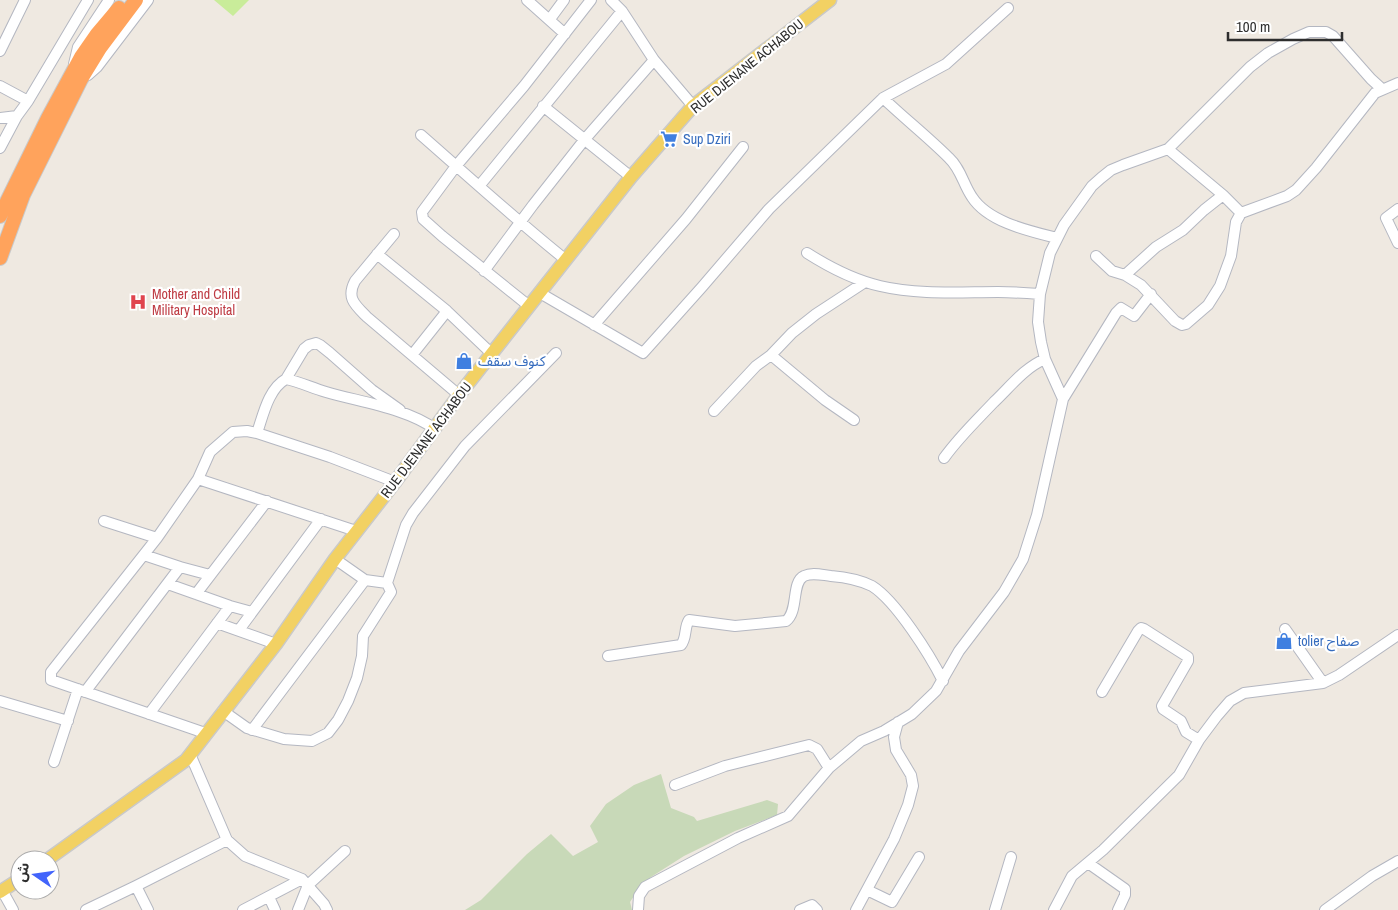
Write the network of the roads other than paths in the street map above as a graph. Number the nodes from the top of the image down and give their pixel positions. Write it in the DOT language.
graph roads {
  1 [pos="25,0"];
  2 [pos="88,0"];
  3 [pos="109,0"];
  4 [pos="126,0"];
  5 [pos="136,0"];
  6 [pos="148,0"];
  7 [pos="527,0"];
  8 [pos="564,0"];
  9 [pos="591,0"];
  10 [pos="611,0"];
  11 [pos="826,1"];
  12 [pos="1008,8"];
  13 [pos="622,11"];
  14 [pos="550,19"];
  15 [pos="565,34"];
  16 [pos="0,51"];
  17 [pos="654,60"];
  18 [pos="75,80"];
  19 [pos="1398,83"];
  20 [pos="0,86"];
  21 [pos="1382,89"];
  22 [pos="884,98"];
  23 [pos="28,101"];
  24 [pos="543,106"];
  25 [pos="693,106"];
  26 [pos="17,116"];
  27 [pos="0,118"];
  28 [pos="421,135"];
  29 [pos="585,139"];
  30 [pos="743,147"];
  31 [pos="0,148"];
  32 [pos="1168,149"];
  33 [pos="456,166"];
  34 [pos="631,178"];
  35 [pos="480,185"];
  36 [pos="1223,196"];
  37 [pos="1398,209"];
  38 [pos="1241,213"];
  39 [pos="0,216"];
  40 [pos="520,223"];
  41 [pos="394,234"];
  42 [pos="1056,238"];
  43 [pos="1398,243"];
  44 [pos="807,253"];
  45 [pos="377,254"];
  46 [pos="1096,256"];
  47 [pos="0,258"];
  48 [pos="566,260"];
  49 [pos="484,270"];
  50 [pos="1125,275"];
  51 [pos="865,282"];
  52 [pos="540,292"];
  53 [pos="1040,294"];
  54 [pos="1151,294"];
  55 [pos="529,306"];
  56 [pos="447,311"];
  57 [pos="594,324"];
  58 [pos="556,353"];
  59 [pos="492,354"];
  60 [pos="412,355"];
  61 [pos="771,355"];
  62 [pos="1045,359"];
  63 [pos="286,379"];
  64 [pos="459,395"];
  65 [pos="1063,399"];
  66 [pos="714,412"];
  67 [pos="406,414"];
  68 [pos="854,420"];
  69 [pos="435,429"];
  70 [pos="257,433"];
  71 [pos="944,458"];
  72 [pos="198,479"];
  73 [pos="395,482"];
  74 [pos="267,501"];
  75 [pos="321,519"];
  76 [pos="104,521"];
  77 [pos="356,531"];
  78 [pos="157,538"];
  79 [pos="144,555"];
  80 [pos="335,559"];
  81 [pos="180,567"];
  82 [pos="210,574"];
  83 [pos="365,580"];
  84 [pos="387,583"];
  85 [pos="168,584"];
  86 [pos="196,594"];
  87 [pos="230,606"];
  88 [pos="252,612"];
  89 [pos="217,623"];
  90 [pos="239,630"];
  91 [pos="1285,630"];
  92 [pos="1398,635"];
  93 [pos="276,644"];
  94 [pos="608,656"];
  95 [pos="943,681"];
  96 [pos="1323,683"];
  97 [pos="81,690"];
  98 [pos="1102,692"];
  99 [pos="0,701"];
  100 [pos="223,711"];
  101 [pos="149,714"];
  102 [pos="68,721"];
  103 [pos="898,722"];
  104 [pos="252,730"];
  105 [pos="206,733"];
  106 [pos="1199,740"];
  107 [pos="190,754"];
  108 [pos="54,762"];
  109 [pos="829,768"];
  110 [pos="674,785"];
  111 [pos="227,840"];
  112 [pos="60,851"];
  113 [pos="345,851"];
  114 [pos="919,857"];
  115 [pos="1011,857"];
  116 [pos="1398,862"];
  117 [pos="1088,863"];
  118 [pos="305,882"];
  119 [pos="136,886"];
  120 [pos="867,890"];
  121 [pos="2,892"];
  122 [pos="269,897"];
  123 [pos="13,910"];
  124 [pos="86,910"];
  125 [pos="148,910"];
  126 [pos="243,910"];
  127 [pos="275,910"];
  128 [pos="298,910"];
  129 [pos="327,910"];
  130 [pos="638,910"];
  131 [pos="800,910"];
  132 [pos="817,910"];
  133 [pos="856,910"];
  134 [pos="995,910"];
  135 [pos="1054,910"];
  136 [pos="1118,910"];
  137 [pos="1325,910"];
  1 -- 16 [label="street"];
  2 -- 23 [label="street"];
  3 -- 18 [label="street"];
  4 -- 18 [label="highway"];
  5 -- 18 [label="highway"];
  6 -- 18 [label="street"];
  7 -- 14 [label="street"];
  8 -- 14 [label="street"];
  9 -- 15 [label="street"];
  10 -- 13 [label="street"];
  11 -- 25 [label="main road, RUE DJENANE ACHABOU"];
  12 -- 22 [label="street"];
  13 -- 17 [label="street"];
  13 -- 24 [label="street"];
  14 -- 15 [label="street"];
  15 -- 33 [label="street"];
  17 -- 25 [label="street"];
  17 -- 29 [label="street"];
  18 -- 39 [label="highway"];
  18 -- 47 [label="highway"];
  19 -- 21 [label="street"];
  20 -- 23 [label="street"];
  21 -- 32 [label="street"];
  21 -- 38 [label="street"];
  22 -- 42 [label="street"];
  22 -- 57 [label="street"];
  23 -- 26 [label="street"];
  24 -- 29 [label="street"];
  24 -- 35 [label="street"];
  25 -- 34 [label="main road, RUE DJENANE ACHABOU"];
  26 -- 27 [label="street"];
  26 -- 31 [label="street"];
  28 -- 33 [label="street"];
  29 -- 34 [label="street"];
  29 -- 40 [label="street"];
  30 -- 57 [label="street"];
  32 -- 36 [label="street"];
  32 -- 42 [label="street"];
  33 -- 35 [label="street"];
  33 -- 49 [label="street"];
  34 -- 48 [label="main road, RUE DJENANE ACHABOU"];
  35 -- 40 [label="street"];
  36 -- 38 [label="street"];
  36 -- 50 [label="street"];
  37 -- 43 [label="street"];
  38 -- 54 [label="street"];
  40 -- 48 [label="street"];
  40 -- 49 [label="street"];
  41 -- 45 [label="street"];
  42 -- 53 [label="street"];
  44 -- 51 [label="street"];
  45 -- 56 [label="street"];
  45 -- 60 [label="street"];
  46 -- 50 [label="street"];
  48 -- 52 [label="main road, RUE DJENANE ACHABOU"];
  49 -- 55 [label="street"];
  50 -- 54 [label="street"];
  51 -- 53 [label="street"];
  51 -- 61 [label="street"];
  52 -- 55 [label="main road, RUE DJENANE ACHABOU"];
  52 -- 57 [label="street"];
  53 -- 62 [label="street"];
  54 -- 65 [label="street"];
  55 -- 59 [label="main road, RUE DJENANE ACHABOU"];
  56 -- 59 [label="street"];
  56 -- 60 [label="street"];
  58 -- 84 [label="street"];
  59 -- 64 [label="main road, RUE DJENANE ACHABOU"];
  60 -- 64 [label="street"];
  61 -- 66 [label="street"];
  61 -- 68 [label="street"];
  62 -- 65 [label="street"];
  62 -- 71 [label="street"];
  63 -- 67 [label="street"];
  63 -- 67 [label="street"];
  63 -- 70 [label="street"];
  64 -- 69 [label="main road, RUE DJENANE ACHABOU"];
  65 -- 95 [label="street"];
  67 -- 69 [label="street"];
  69 -- 73 [label="main road, RUE DJENANE ACHABOU"];
  70 -- 72 [label="street"];
  70 -- 73 [label="street"];
  72 -- 74 [label="street"];
  72 -- 78 [label="street"];
  73 -- 77 [label="main road, RUE DJENANE ACHABOU"];
  74 -- 75 [label="street"];
  74 -- 82 [label="street"];
  75 -- 77 [label="street"];
  75 -- 88 [label="street"];
  76 -- 78 [label="street"];
  77 -- 80 [label="main road, RUE DJENANE ACHABOU"];
  78 -- 79 [label="street"];
  79 -- 81 [label="street"];
  79 -- 97 [label="street"];
  80 -- 83 [label="street"];
  80 -- 93 [label="main road, RUE DJENANE ACHABOU"];
  81 -- 82 [label="street"];
  81 -- 85 [label="street"];
  82 -- 86 [label="street"];
  83 -- 84 [label="street"];
  83 -- 104 [label="street"];
  84 -- 104 [label="street"];
  85 -- 86 [label="street"];
  85 -- 97 [label="street"];
  86 -- 87 [label="street"];
  87 -- 88 [label="street"];
  87 -- 89 [label="street"];
  88 -- 90 [label="street"];
  89 -- 90 [label="street"];
  89 -- 101 [label="street"];
  90 -- 93 [label="street"];
  91 -- 96 [label="street"];
  92 -- 96 [label="street"];
  93 -- 100 [label="main road, RUE DJENANE ACHABOU"];
  94 -- 95 [label="street"];
  95 -- 103 [label="street"];
  96 -- 106 [label="street"];
  97 -- 101 [label="street"];
  97 -- 102 [label="street"];
  98 -- 106 [label="street"];
  99 -- 102 [label="street"];
  100 -- 104 [label="street"];
  100 -- 105 [label="main road, RUE DJENANE ACHABOU"];
  101 -- 105 [label="street"];
  102 -- 108 [label="street"];
  103 -- 109 [label="street"];
  103 -- 120 [label="street"];
  105 -- 107 [label="main road, RUE DJENANE ACHABOU"];
  106 -- 117 [label="street"];
  107 -- 111 [label="street"];
  107 -- 112 [label="main road, RUE DJENANE ACHABOU"];
  109 -- 110 [label="street"];
  109 -- 130 [label="street"];
  111 -- 118 [label="street"];
  111 -- 119 [label="street"];
  113 -- 118 [label="street"];
  114 -- 120 [label="street"];
  115 -- 134 [label="street"];
  116 -- 137 [label="street"];
  117 -- 135 [label="street"];
  117 -- 136 [label="street"];
  118 -- 122 [label="street"];
  118 -- 128 [label="street"];
  118 -- 129 [label="street"];
  119 -- 124 [label="street"];
  119 -- 125 [label="street"];
  120 -- 133 [label="street"];
  121 -- 123 [label="street"];
  122 -- 126 [label="street"];
  122 -- 127 [label="street"];
  131 -- 132 [label="street"];
}
